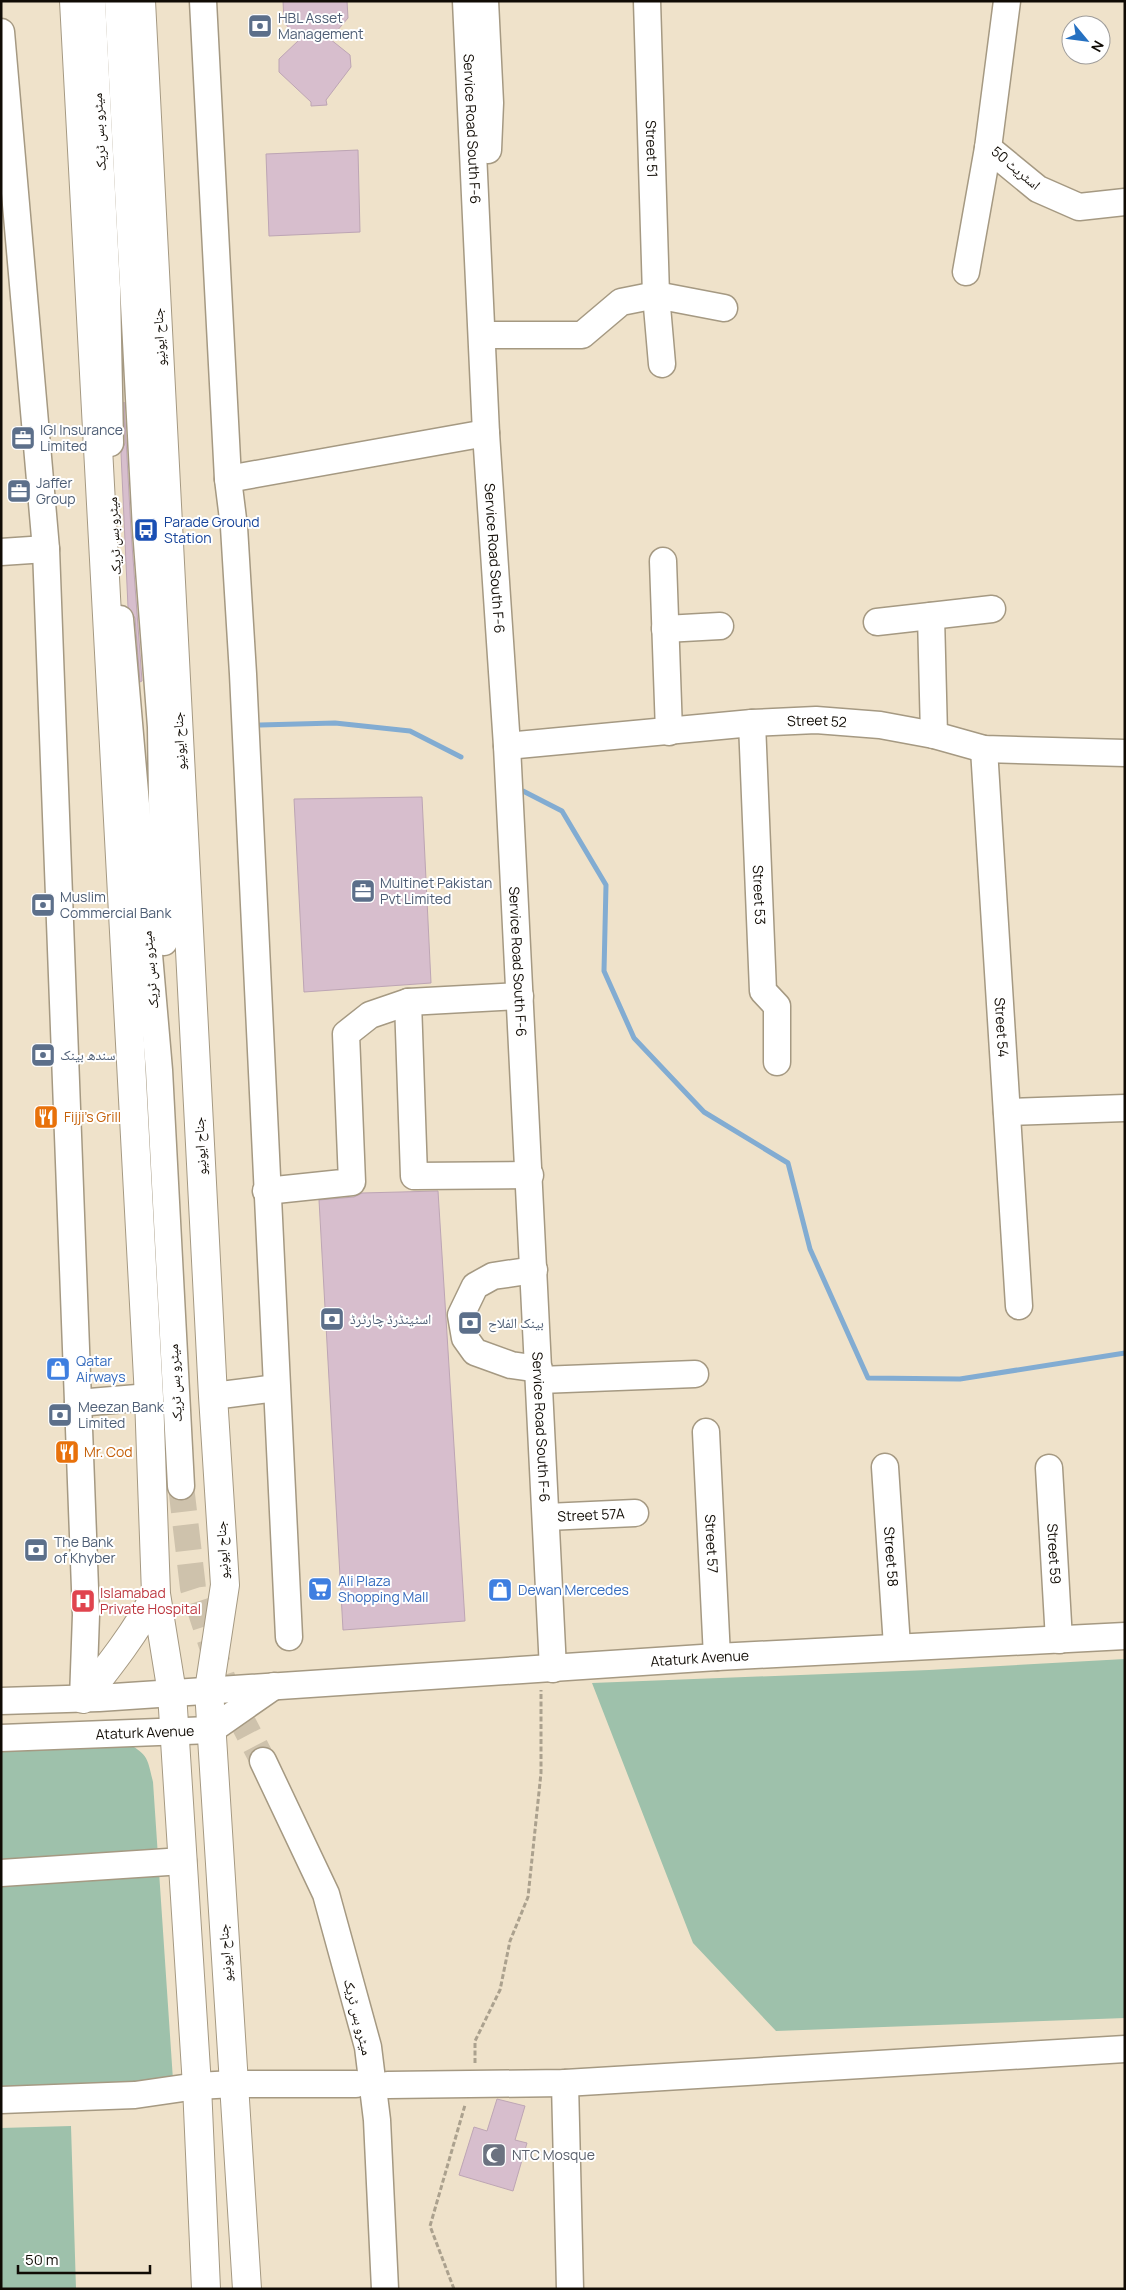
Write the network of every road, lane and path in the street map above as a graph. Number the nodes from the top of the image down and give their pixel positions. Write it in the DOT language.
graph roads {
  1 [pos="74,1"];
  2 [pos="92,1"];
  3 [pos="118,1"];
  4 [pos="141,1"];
  5 [pos="203,1"];
  6 [pos="466,1"];
  7 [pos="485,1"];
  8 [pos="647,1"];
  9 [pos="1007,1"];
  10 [pos="1,32"];
  11 [pos="988,148"];
  12 [pos="1125,202"];
  13 [pos="478,255"];
  14 [pos="966,272"];
  15 [pos="656,295"];
  16 [pos="724,308"];
  17 [pos="482,335"];
  18 [pos="662,364"];
  19 [pos="486,434"];
  20 [pos="228,479"];
  21 [pos="46,549"];
  22 [pos="1,552"];
  23 [pos="663,561"];
  24 [pos="992,609"];
  25 [pos="931,616"];
  26 [pos="877,622"];
  27 [pos="720,626"];
  28 [pos="665,629"];
  29 [pos="752,723"];
  30 [pos="669,732"];
  31 [pos="934,735"];
  32 [pos="507,746"];
  33 [pos="984,749"];
  34 [pos="1125,752"];
  35 [pos="520,996"];
  36 [pos="408,1002"];
  37 [pos="777,1062"];
  38 [pos="159,1070"];
  39 [pos="1125,1108"];
  40 [pos="1007,1112"];
  41 [pos="530,1175"];
  42 [pos="266,1191"];
  43 [pos="534,1270"];
  44 [pos="1019,1306"];
  45 [pos="695,1374"];
  46 [pos="540,1375"];
  47 [pos="276,1388"];
  48 [pos="213,1396"];
  49 [pos="149,1397"];
  50 [pos="78,1403"];
  51 [pos="706,1432"];
  52 [pos="885,1466"];
  53 [pos="1049,1468"];
  54 [pos="180,1486"];
  55 [pos="635,1513"];
  56 [pos="547,1517"];
  57 [pos="156,1594"];
  58 [pos="1125,1636"];
  59 [pos="289,1637"];
  60 [pos="1059,1640"];
  61 [pos="898,1646"];
  62 [pos="717,1657"];
  63 [pos="547,1669"];
  64 [pos="275,1686"];
  65 [pos="209,1690"];
  66 [pos="172,1693"];
  67 [pos="83,1699"];
  68 [pos="1,1701"];
  69 [pos="212,1730"];
  70 [pos="175,1731"];
  71 [pos="1,1738"];
  72 [pos="263,1761"];
  73 [pos="183,1861"];
  74 [pos="1,1873"];
  75 [pos="1125,2049"];
  76 [pos="565,2082"];
  77 [pos="234,2084"];
  78 [pos="356,2084"];
  79 [pos="388,2084"];
  80 [pos="477,2085"];
  81 [pos="197,2086"];
  82 [pos="1,2100"];
  83 [pos="206,2289"];
  84 [pos="247,2289"];
  85 [pos="385,2289"];
  86 [pos="454,2289"];
  87 [pos="570,2289"];
  1 -- 49 [label="main road"];
  2 -- 38 [label="street, میٹرو بس ٹریک"];
  3 -- 38 [label="street, میٹرو بس ٹریک"];
  4 -- 48 [label="main road, جناح ایونیو"];
  5 -- 20 [label="street"];
  6 -- 13 [label="street, Service Road South F-6"];
  7 -- 13 [label="street, Service Road South F-6"];
  8 -- 15 [label="street, Street 51"];
  9 -- 11 [label="street, اسٹریٹ 50"];
  10 -- 21 [label="street"];
  11 -- 12 [label="street, اسٹریٹ 50"];
  11 -- 14 [label="street"];
  13 -- 17 [label="street, Service Road South F-6"];
  15 -- 16 [label="street"];
  15 -- 17 [label="street"];
  15 -- 18 [label="street, Street 51"];
  17 -- 19 [label="street, Service Road South F-6"];
  19 -- 20 [label="street"];
  19 -- 32 [label="street, Service Road South F-6"];
  20 -- 42 [label="street"];
  21 -- 22 [label="street"];
  21 -- 50 [label="street"];
  23 -- 28 [label="street"];
  24 -- 25 [label="street"];
  25 -- 26 [label="street"];
  25 -- 31 [label="street"];
  27 -- 28 [label="street"];
  28 -- 30 [label="street"];
  29 -- 30 [label="street, Street 52"];
  29 -- 31 [label="street, Street 52"];
  29 -- 37 [label="street, Street 53"];
  30 -- 32 [label="street, Street 52"];
  31 -- 33 [label="street, Street 52"];
  32 -- 35 [label="street, Service Road South F-6"];
  33 -- 34 [label="street, Street 52"];
  33 -- 40 [label="street, Street 54"];
  35 -- 36 [label="street"];
  35 -- 41 [label="street, Service Road South F-6"];
  36 -- 41 [label="street"];
  36 -- 42 [label="street"];
  38 -- 54 [label="street, میٹرو بس ٹریک"];
  39 -- 40 [label="street"];
  40 -- 44 [label="street, Street 54"];
  41 -- 43 [label="street, Service Road South F-6"];
  42 -- 47 [label="street"];
  43 -- 46 [label="street, Service Road South F-6"];
  43 -- 46 [label="street"];
  45 -- 46 [label="street"];
  46 -- 56 [label="street, Service Road South F-6"];
  47 -- 48 [label="street"];
  47 -- 59 [label="street"];
  48 -- 65 [label="main road, جناح ایونیو"];
  49 -- 50 [label="street"];
  49 -- 57 [label="main road"];
  50 -- 67 [label="street"];
  51 -- 62 [label="street, Street 57"];
  52 -- 61 [label="street, Street 58"];
  53 -- 60 [label="street, Street 59"];
  55 -- 56 [label="street, Street 57A"];
  56 -- 63 [label="street, Service Road South F-6"];
  57 -- 66 [label="main road"];
  57 -- 67 [label="main road"];
  58 -- 60 [label="street, Ataturk Avenue"];
  60 -- 61 [label="street, Ataturk Avenue"];
  61 -- 62 [label="street, Ataturk Avenue"];
  62 -- 63 [label="street, Ataturk Avenue"];
  63 -- 64 [label="street, Ataturk Avenue"];
  63 -- 80 [label="path"];
  64 -- 65 [label="street, Ataturk Avenue"];
  64 -- 69 [label="street, Ataturk Avenue"];
  65 -- 66 [label="street, Ataturk Avenue"];
  65 -- 69 [label="main road, جناح ایونیو"];
  66 -- 67 [label="street, Ataturk Avenue"];
  66 -- 70 [label="main road"];
  67 -- 68 [label="street, Ataturk Avenue"];
  69 -- 70 [label="street, Ataturk Avenue"];
  69 -- 77 [label="main road, جناح ایونیو"];
  70 -- 71 [label="street, Ataturk Avenue"];
  70 -- 73 [label="main road"];
  72 -- 85 [label="street, میٹرو بس ٹریک"];
  73 -- 74 [label="street"];
  73 -- 81 [label="main road"];
  75 -- 76 [label="street"];
  76 -- 80 [label="street"];
  76 -- 87 [label="street"];
  77 -- 78 [label="street"];
  77 -- 81 [label="street"];
  77 -- 84 [label="main road, جناح ایونیو"];
  79 -- 80 [label="street"];
  80 -- 86 [label="path"];
  81 -- 82 [label="street"];
  81 -- 83 [label="main road"];
}
